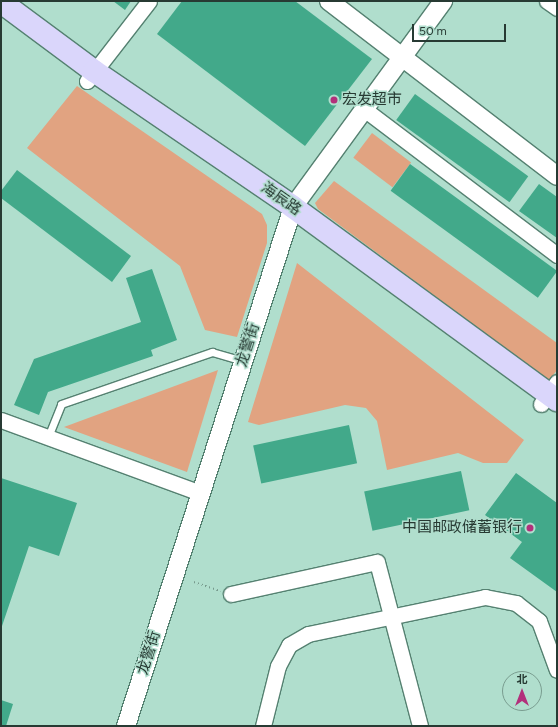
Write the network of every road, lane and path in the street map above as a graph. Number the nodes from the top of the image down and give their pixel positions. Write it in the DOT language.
graph roads {
  1 [pos="148,1"];
  2 [pos="329,1"];
  3 [pos="444,1"];
  4 [pos="1,2"];
  5 [pos="1,18"];
  6 [pos="403,56"];
  7 [pos="90,76"];
  8 [pos="364,109"];
  9 [pos="557,176"];
  10 [pos="291,213"];
  11 [pos="557,255"];
  12 [pos="242,361"];
  13 [pos="552,399"];
  14 [pos="1,420"];
  15 [pos="48,437"];
  16 [pos="200,493"];
  17 [pos="194,582"];
  18 [pos="231,594"];
  19 [pos="392,616"];
  20 [pos="557,670"];
  21 [pos="126,726"];
  22 [pos="263,726"];
  23 [pos="420,726"];
  1 -- 7 [label="street"];
  2 -- 6 [label="street"];
  3 -- 6 [label="street, 龙警街"];
  4 -- 7 [label="main road, 海辰路"];
  5 -- 7 [label="main road, 海辰路"];
  6 -- 8 [label="street, 龙警街"];
  6 -- 9 [label="street"];
  7 -- 10 [label="main road, 海辰路"];
  8 -- 10 [label="street, 龙警街"];
  8 -- 11 [label="street"];
  10 -- 12 [label="street, 龙警街"];
  10 -- 13 [label="main road, 海辰路"];
  12 -- 15 [label="lane"];
  12 -- 16 [label="street, 龙警街"];
  14 -- 15 [label="street"];
  15 -- 16 [label="street"];
  16 -- 21 [label="street, 龙警街"];
  17 -- 18 [label="path"];
  18 -- 19 [label="street"];
  19 -- 20 [label="street"];
  19 -- 22 [label="street"];
  19 -- 23 [label="street"];
}
